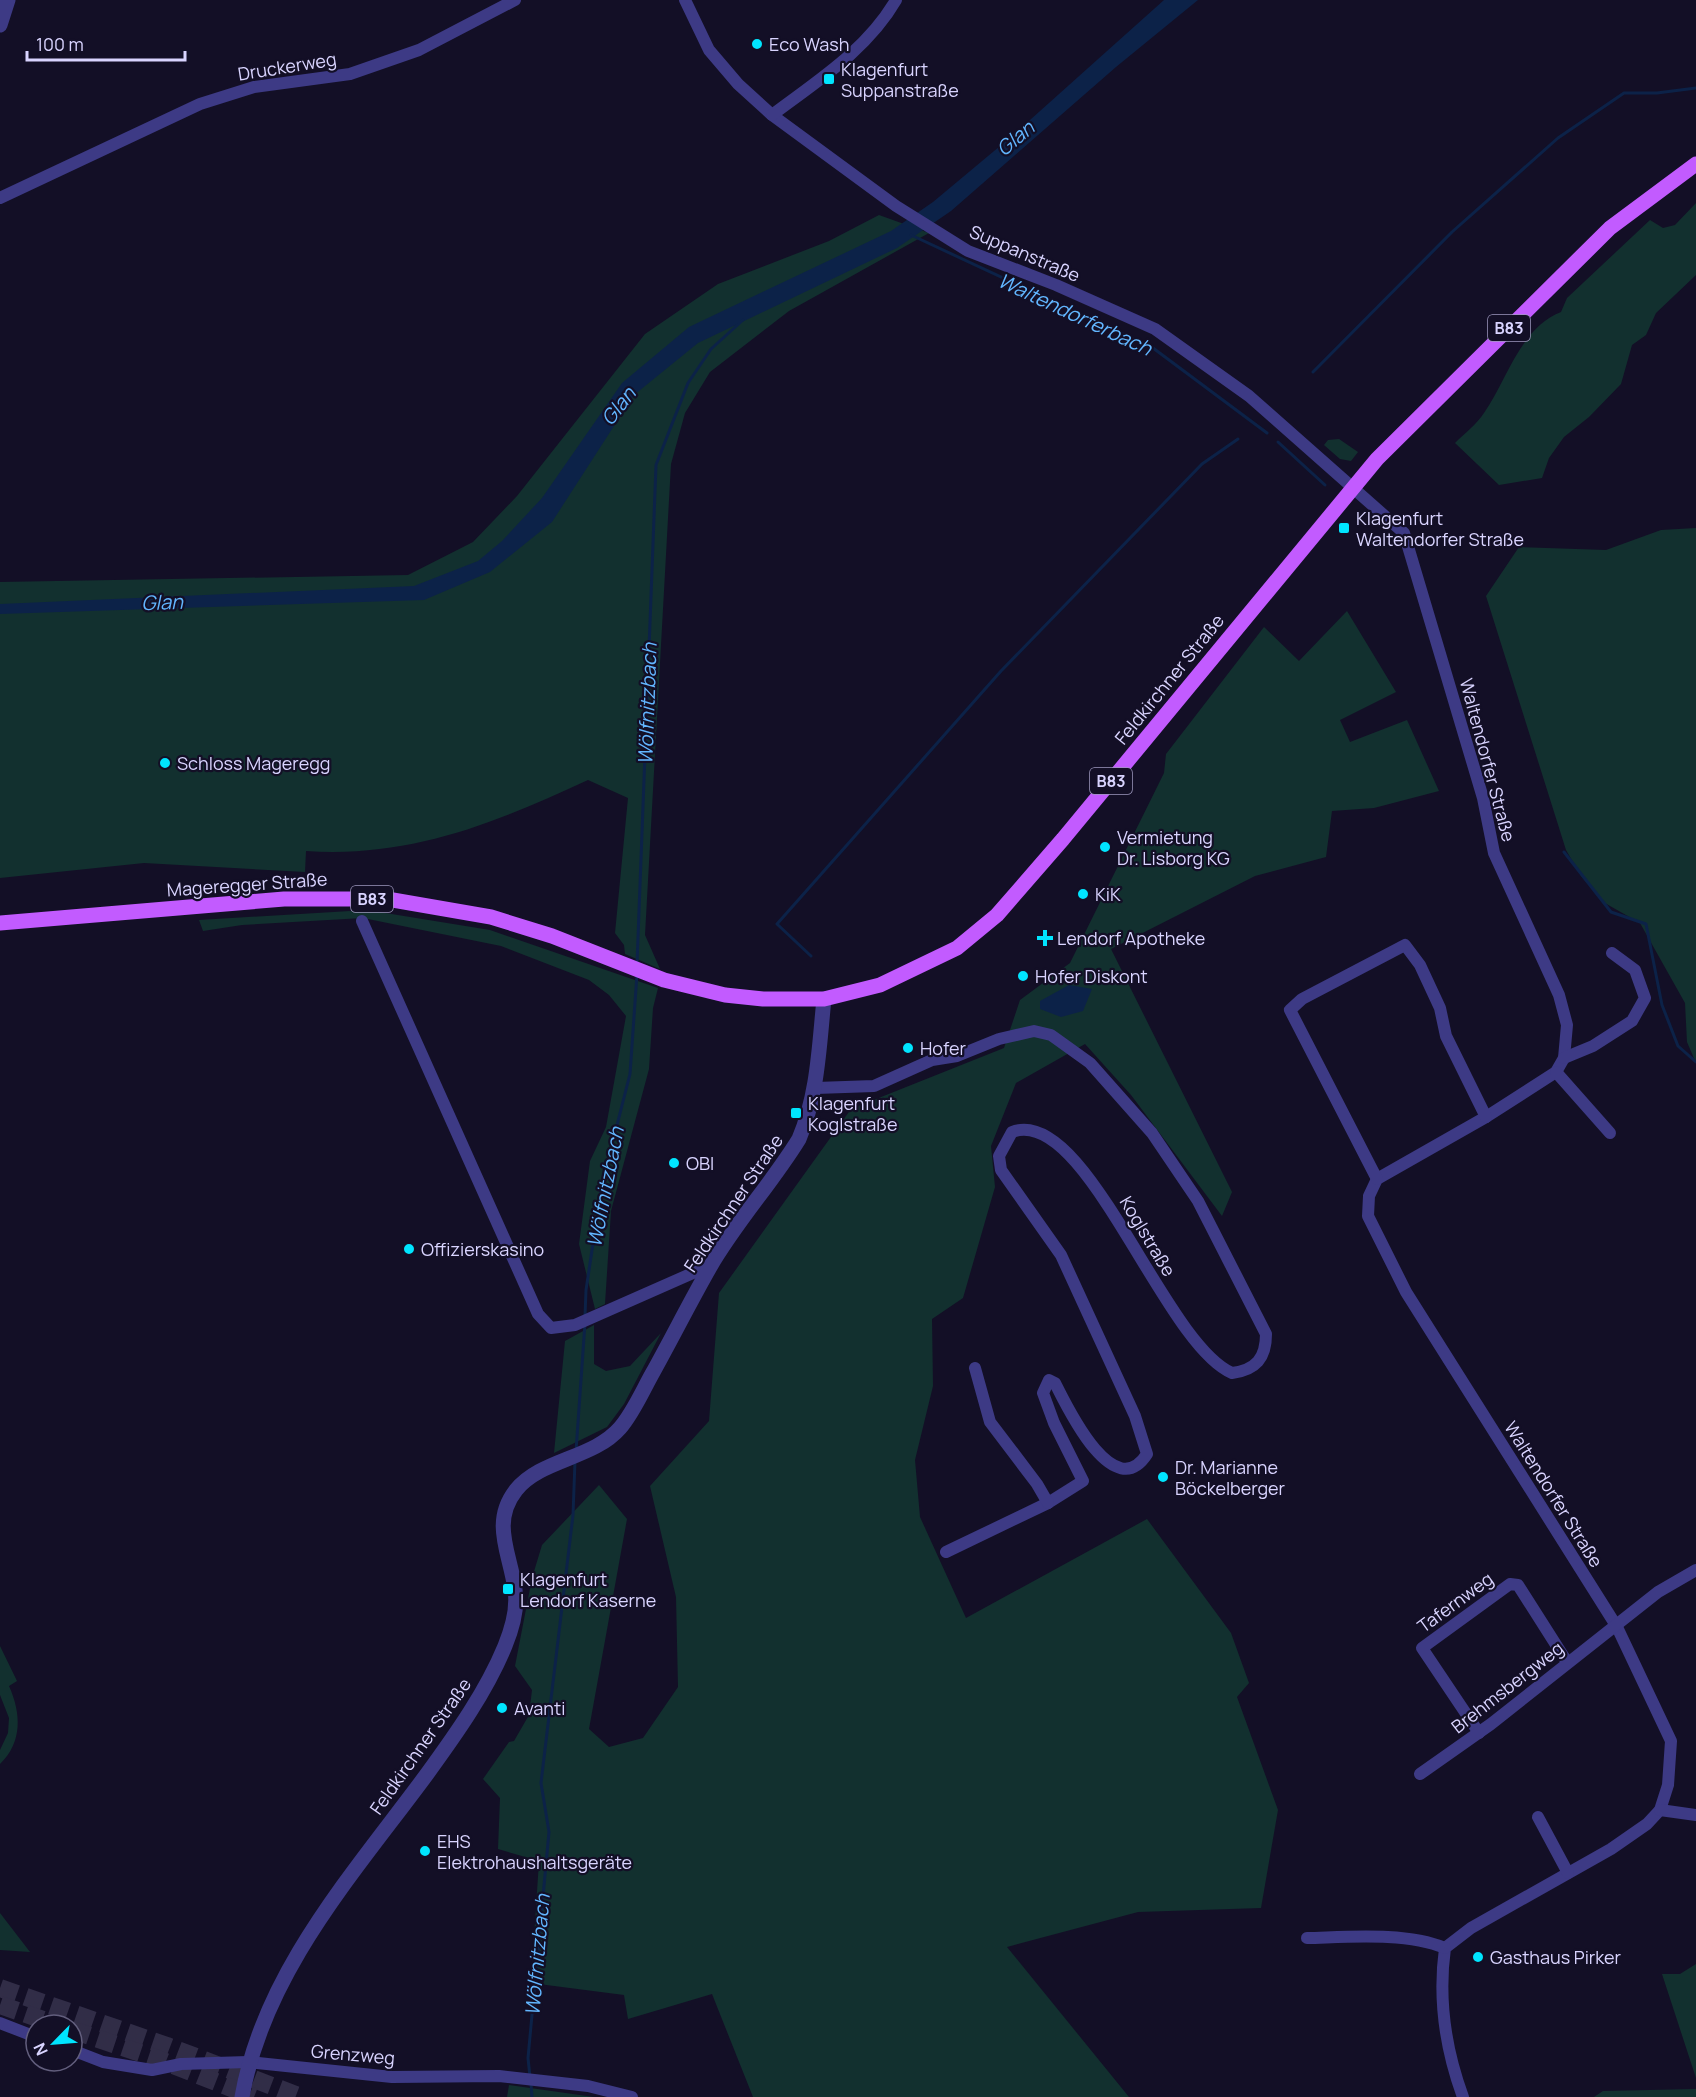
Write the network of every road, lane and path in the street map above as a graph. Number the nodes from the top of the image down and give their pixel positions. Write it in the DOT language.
graph roads {
  1 [pos="8,0"];
  2 [pos="514,0"];
  3 [pos="685,0"];
  4 [pos="896,0"];
  5 [pos="0,26"];
  6 [pos="772,116"];
  7 [pos="1696,164"];
  8 [pos="0,198"];
  9 [pos="1353,486"];
  10 [pos="362,921"];
  11 [pos="0,923"];
  12 [pos="1612,953"];
  13 [pos="824,999"];
  14 [pos="1564,1058"];
  15 [pos="1556,1071"];
  16 [pos="816,1088"];
  17 [pos="1486,1117"];
  18 [pos="1610,1133"];
  19 [pos="1377,1179"];
  20 [pos="711,1265"];
  21 [pos="975,1368"];
  22 [pos="1048,1503"];
  23 [pos="946,1552"];
  24 [pos="1696,1570"];
  25 [pos="1617,1627"];
  26 [pos="1567,1662"];
  27 [pos="1479,1733"];
  28 [pos="1420,1774"];
  29 [pos="1660,1810"];
  30 [pos="1696,1815"];
  31 [pos="1538,1817"];
  32 [pos="1568,1873"];
  33 [pos="1307,1938"];
  34 [pos="1445,1948"];
  35 [pos="0,2023"];
  36 [pos="24,2032"];
  37 [pos="84,2055"];
  38 [pos="248,2062"];
  39 [pos="242,2097"];
  40 [pos="632,2097"];
  41 [pos="1463,2097"];
  1 -- 5 [label="street"];
  2 -- 8 [label="street, Druckerweg"];
  3 -- 6 [label="street, Suppanstraße"];
  4 -- 6 [label="street"];
  6 -- 9 [label="street, Suppanstraße"];
  7 -- 9 [label="main road, Feldkirchner Straße / B83"];
  9 -- 13 [label="main road, Feldkirchner Straße / B83"];
  9 -- 14 [label="street, Waltendorfer Straße"];
  10 -- 20 [label="street"];
  11 -- 13 [label="main road, Mageregger Straße / B83"];
  12 -- 14 [label="street"];
  13 -- 16 [label="street, Feldkirchner Straße"];
  14 -- 15 [label="street, Waltendorfer Straße"];
  15 -- 17 [label="street, Waltendorfer Straße"];
  15 -- 18 [label="street"];
  16 -- 20 [label="street, Feldkirchner Straße"];
  16 -- 22 [label="street, Koglstraße"];
  17 -- 19 [label="street, Waltendorfer Straße"];
  17 -- 19 [label="street"];
  19 -- 25 [label="street, Waltendorfer Straße"];
  20 -- 38 [label="street, Feldkirchner Straße"];
  21 -- 22 [label="street"];
  22 -- 23 [label="street, Koglstraße"];
  24 -- 25 [label="street, Brehmsbergweg"];
  25 -- 26 [label="street, Brehmsbergweg"];
  25 -- 29 [label="street, Waltendorfer Straße"];
  26 -- 27 [label="street, Brehmsbergweg"];
  26 -- 27 [label="street, Tafernweg"];
  27 -- 28 [label="street, Brehmsbergweg"];
  29 -- 30 [label="street"];
  29 -- 32 [label="street"];
  31 -- 32 [label="street"];
  32 -- 34 [label="street"];
  33 -- 34 [label="street"];
  34 -- 41 [label="street"];
  35 -- 36 [label="street"];
  37 -- 38 [label="street, Grenzweg"];
  38 -- 39 [label="street, Feldkirchner Straße"];
  38 -- 40 [label="street, Grenzweg"];
}
